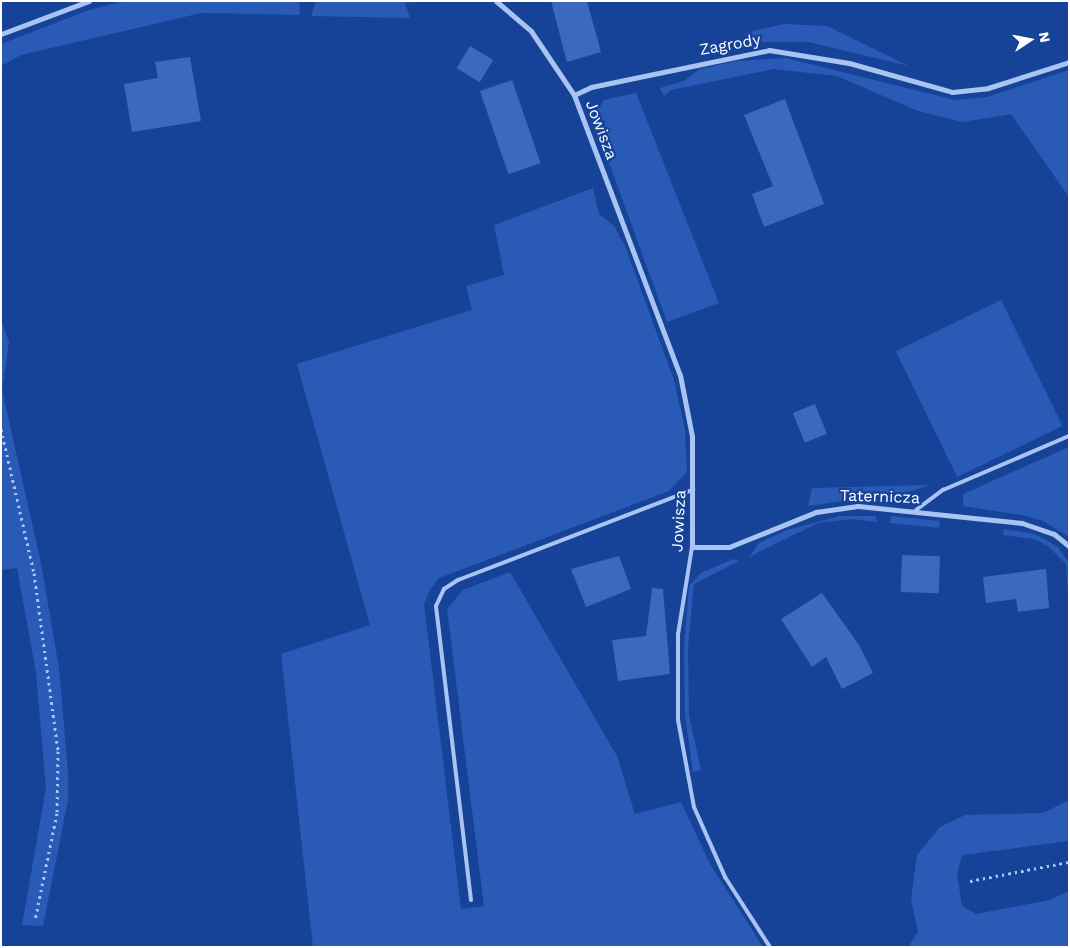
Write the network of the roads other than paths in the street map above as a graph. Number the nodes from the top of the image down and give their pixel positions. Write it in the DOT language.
graph roads {
  1 [pos="89,1"];
  2 [pos="496,1"];
  3 [pos="1,34"];
  4 [pos="1069,62"];
  5 [pos="574,94"];
  6 [pos="1069,436"];
  7 [pos="693,490"];
  8 [pos="916,510"];
  9 [pos="1069,546"];
  10 [pos="692,547"];
  11 [pos="470,900"];
  12 [pos="770,947"];
  1 -- 3 [label="street"];
  2 -- 5 [label="street"];
  4 -- 5 [label="street, Zagrody"];
  5 -- 7 [label="street, Jowisza"];
  6 -- 8 [label="lane"];
  7 -- 10 [label="street, Jowisza"];
  7 -- 11 [label="lane"];
  8 -- 9 [label="street, Taternicza"];
  8 -- 10 [label="street, Taternicza"];
  10 -- 12 [label="lane, Jowisza"];
}
